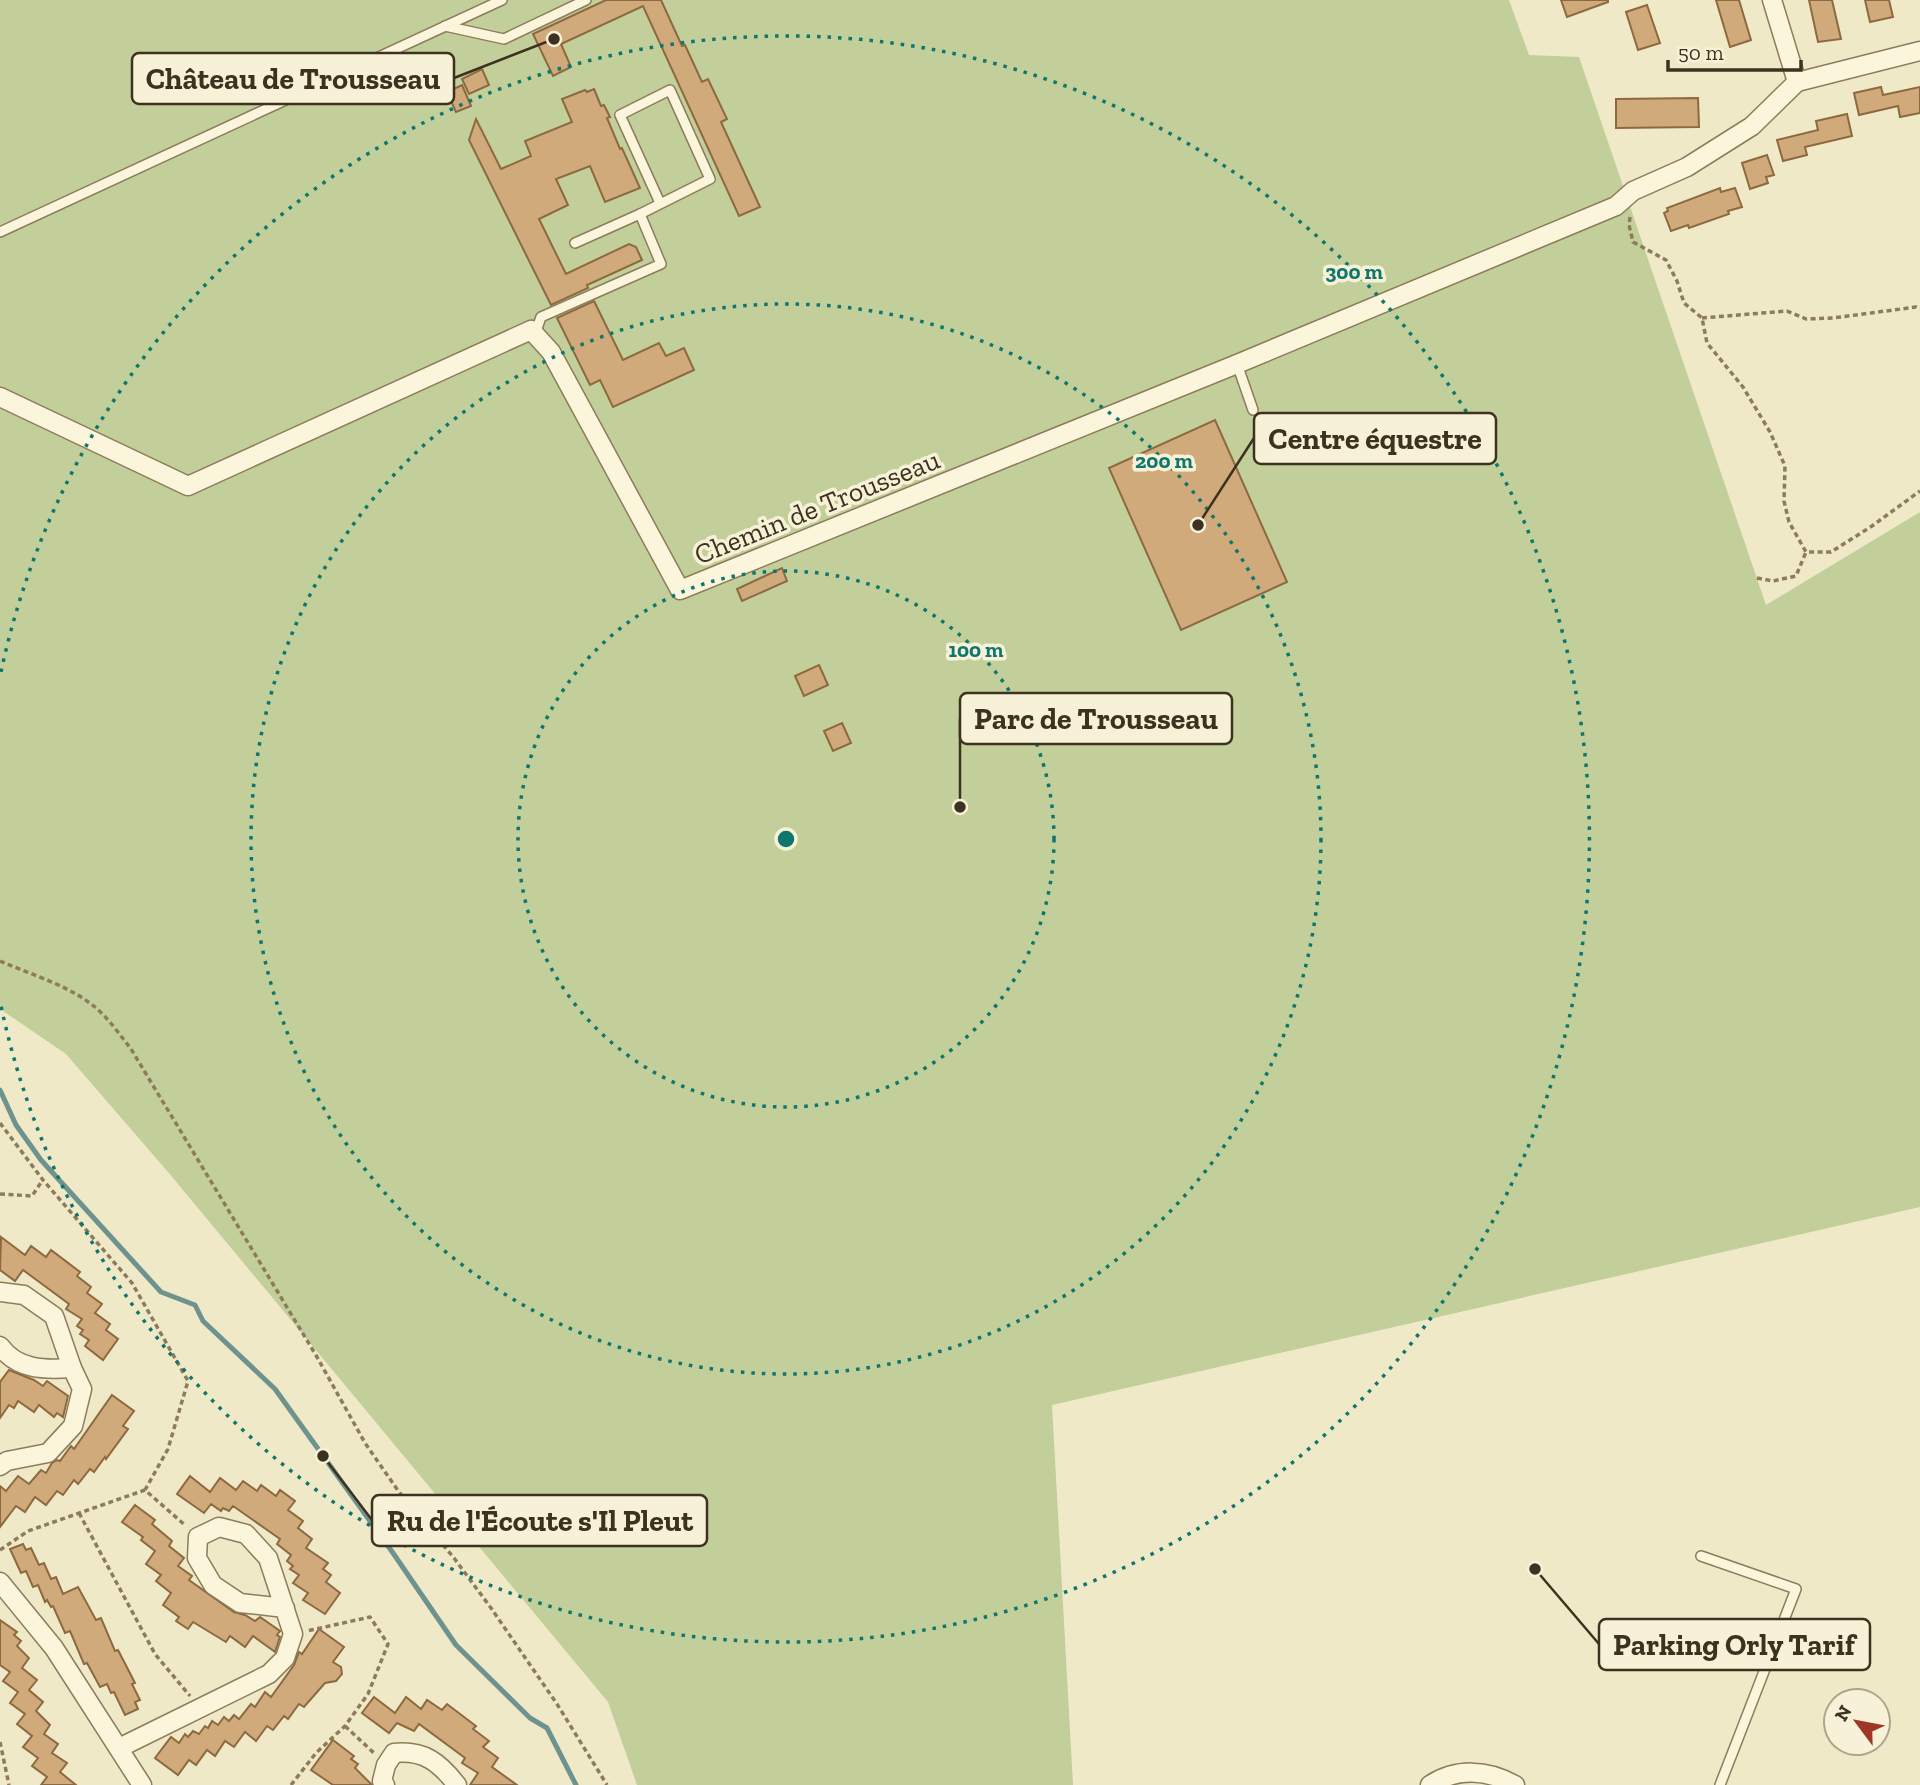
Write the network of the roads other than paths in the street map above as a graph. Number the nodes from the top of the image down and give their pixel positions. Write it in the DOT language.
graph roads {
  1 [pos="502,0"];
  2 [pos="586,0"];
  3 [pos="1772,0"];
  4 [pos="445,26"];
  5 [pos="1920,51"];
  6 [pos="1797,82"];
  7 [pos="660,202"];
  8 [pos="640,214"];
  9 [pos="0,232"];
  10 [pos="575,243"];
  11 [pos="535,334"];
  12 [pos="1237,364"];
  13 [pos="0,397"];
  14 [pos="1253,410"];
  15 [pos="0,1292"];
  16 [pos="0,1346"];
  17 [pos="72,1368"];
  18 [pos="0,1466"];
  19 [pos="1701,1556"];
  20 [pos="0,1582"];
  21 [pos="285,1608"];
  22 [pos="118,1748"];
  23 [pos="142,1785"];
  24 [pos="385,1785"];
  25 [pos="457,1785"];
  26 [pos="1430,1785"];
  27 [pos="1515,1785"];
  28 [pos="1720,1785"];
  1 -- 4 [label="lane"];
  2 -- 4 [label="lane"];
  3 -- 6 [label="street"];
  4 -- 9 [label="lane"];
  5 -- 6 [label="street"];
  6 -- 12 [label="street, Chemin de Trousseau"];
  7 -- 7 [label="lane"];
  7 -- 8 [label="lane"];
  8 -- 10 [label="lane"];
  8 -- 11 [label="lane"];
  11 -- 12 [label="street, Chemin de Trousseau"];
  11 -- 13 [label="street"];
  12 -- 14 [label="lane"];
  15 -- 17 [label="street"];
  16 -- 17 [label="street"];
  17 -- 18 [label="street"];
  19 -- 28 [label="lane"];
  20 -- 22 [label="street"];
  21 -- 21 [label="street"];
  21 -- 22 [label="street"];
  22 -- 23 [label="street"];
  24 -- 25 [label="street"];
  26 -- 27 [label="street"];
}
